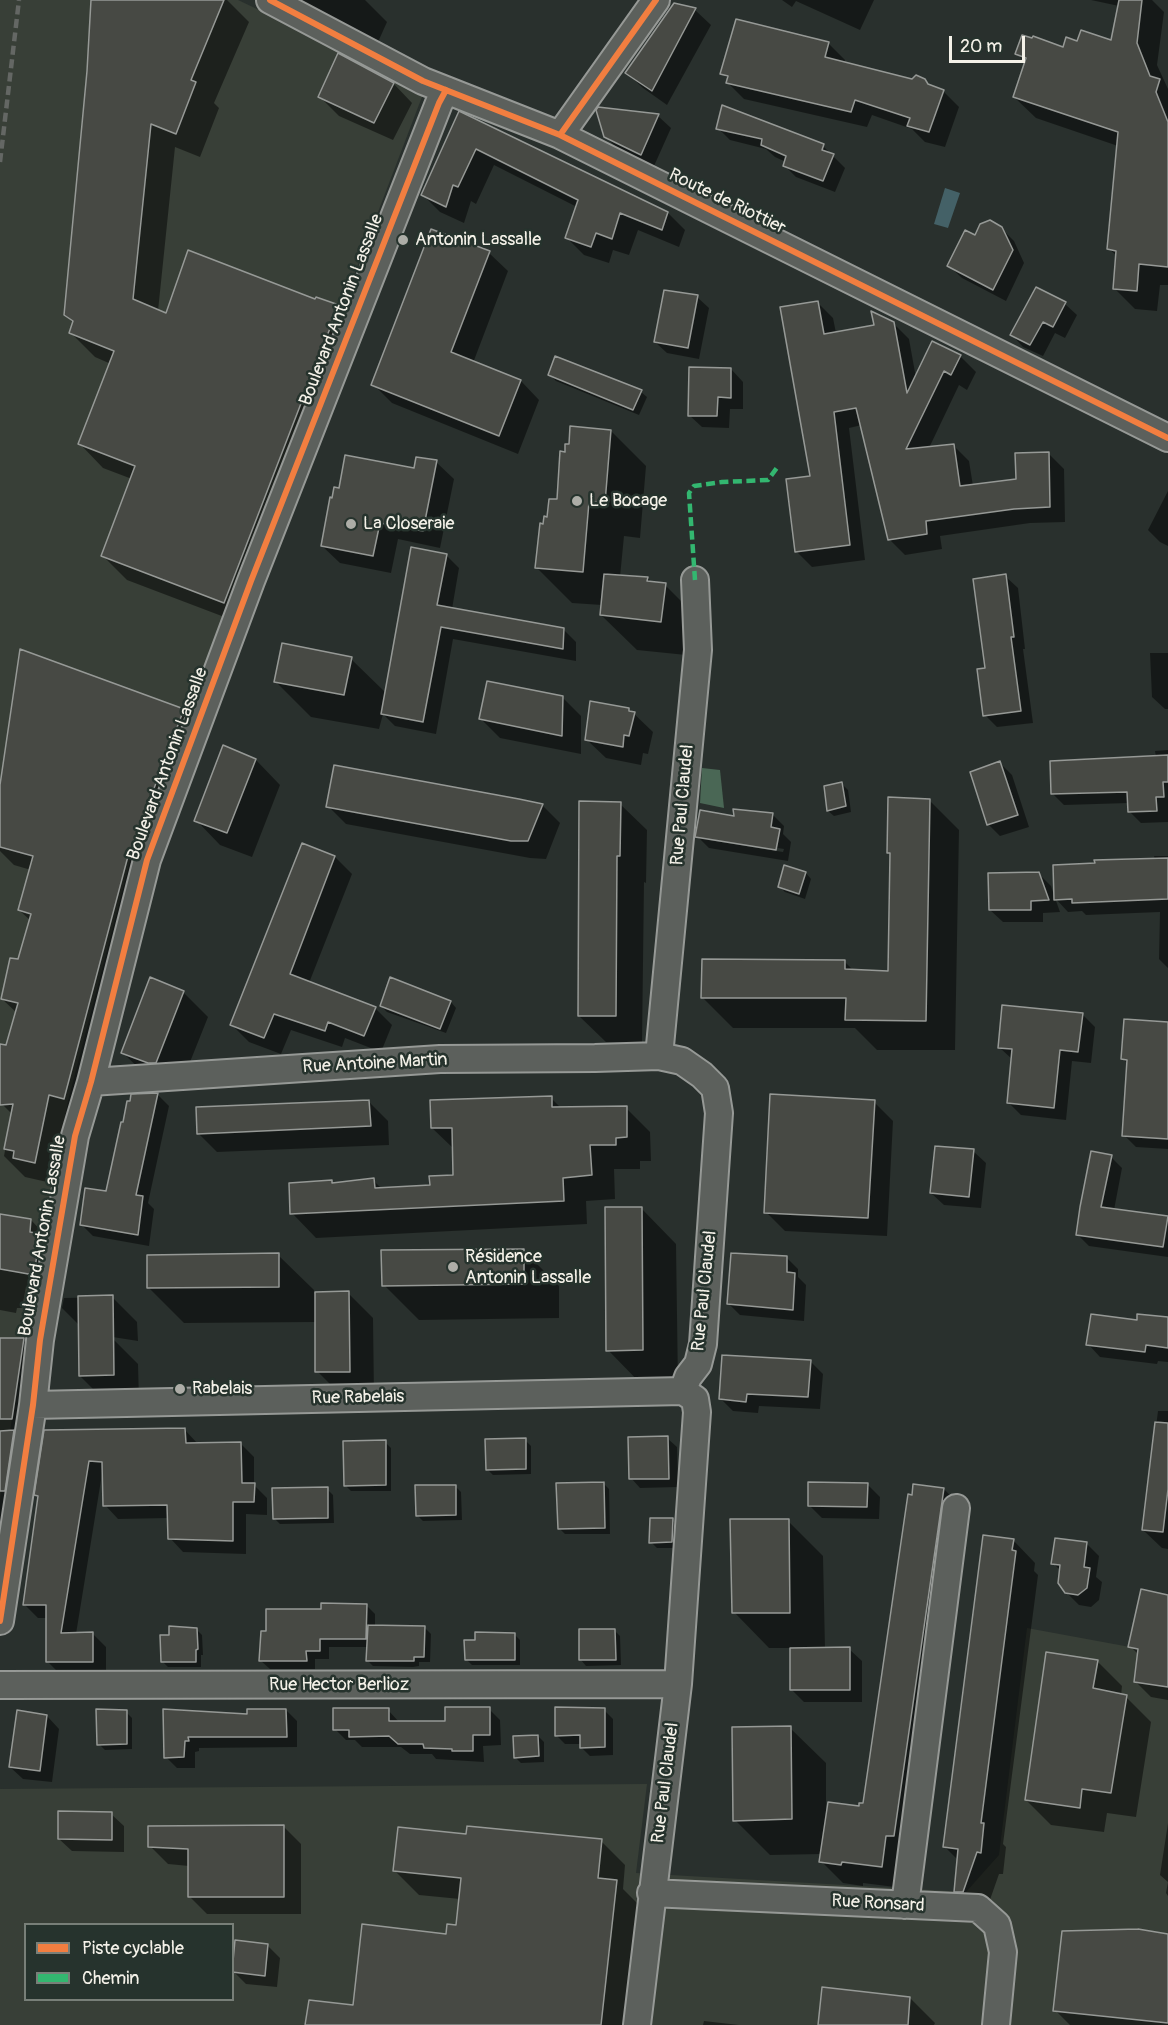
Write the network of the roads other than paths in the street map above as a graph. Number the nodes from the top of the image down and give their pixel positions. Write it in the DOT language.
graph roads {
  1 [pos="270,0"];
  2 [pos="656,0"];
  3 [pos="446,90"];
  4 [pos="560,135"];
  5 [pos="1168,438"];
  6 [pos="695,580"];
  7 [pos="659,1056"];
  8 [pos="91,1082"];
  9 [pos="683,1391"];
  10 [pos="33,1405"];
  11 [pos="956,1508"];
  12 [pos="0,1621"];
  13 [pos="678,1684"];
  14 [pos="0,1685"];
  15 [pos="651,1893"];
  16 [pos="905,1905"];
  17 [pos="637,2025"];
  18 [pos="996,2025"];
  1 -- 3 [label="street, Route de Riottier"];
  2 -- 4 [label="street"];
  3 -- 4 [label="street, Route de Riottier"];
  3 -- 8 [label="street, Boulevard Antonin Lassalle"];
  4 -- 5 [label="street, Route de Riottier"];
  6 -- 7 [label="street, Rue Paul Claudel"];
  7 -- 8 [label="street, Rue Antoine Martin"];
  7 -- 9 [label="street, Rue Paul Claudel"];
  8 -- 10 [label="street, Boulevard Antonin Lassalle"];
  9 -- 10 [label="street, Rue Rabelais"];
  9 -- 13 [label="street, Rue Paul Claudel"];
  10 -- 12 [label="street, Boulevard Antonin Lassalle"];
  11 -- 16 [label="street"];
  13 -- 14 [label="street, Rue Hector Berlioz"];
  13 -- 15 [label="street, Rue Paul Claudel"];
  15 -- 16 [label="street, Rue Ronsard"];
  15 -- 17 [label="street, Rue Paul Claudel"];
  16 -- 18 [label="street, Rue Ronsard"];
}
